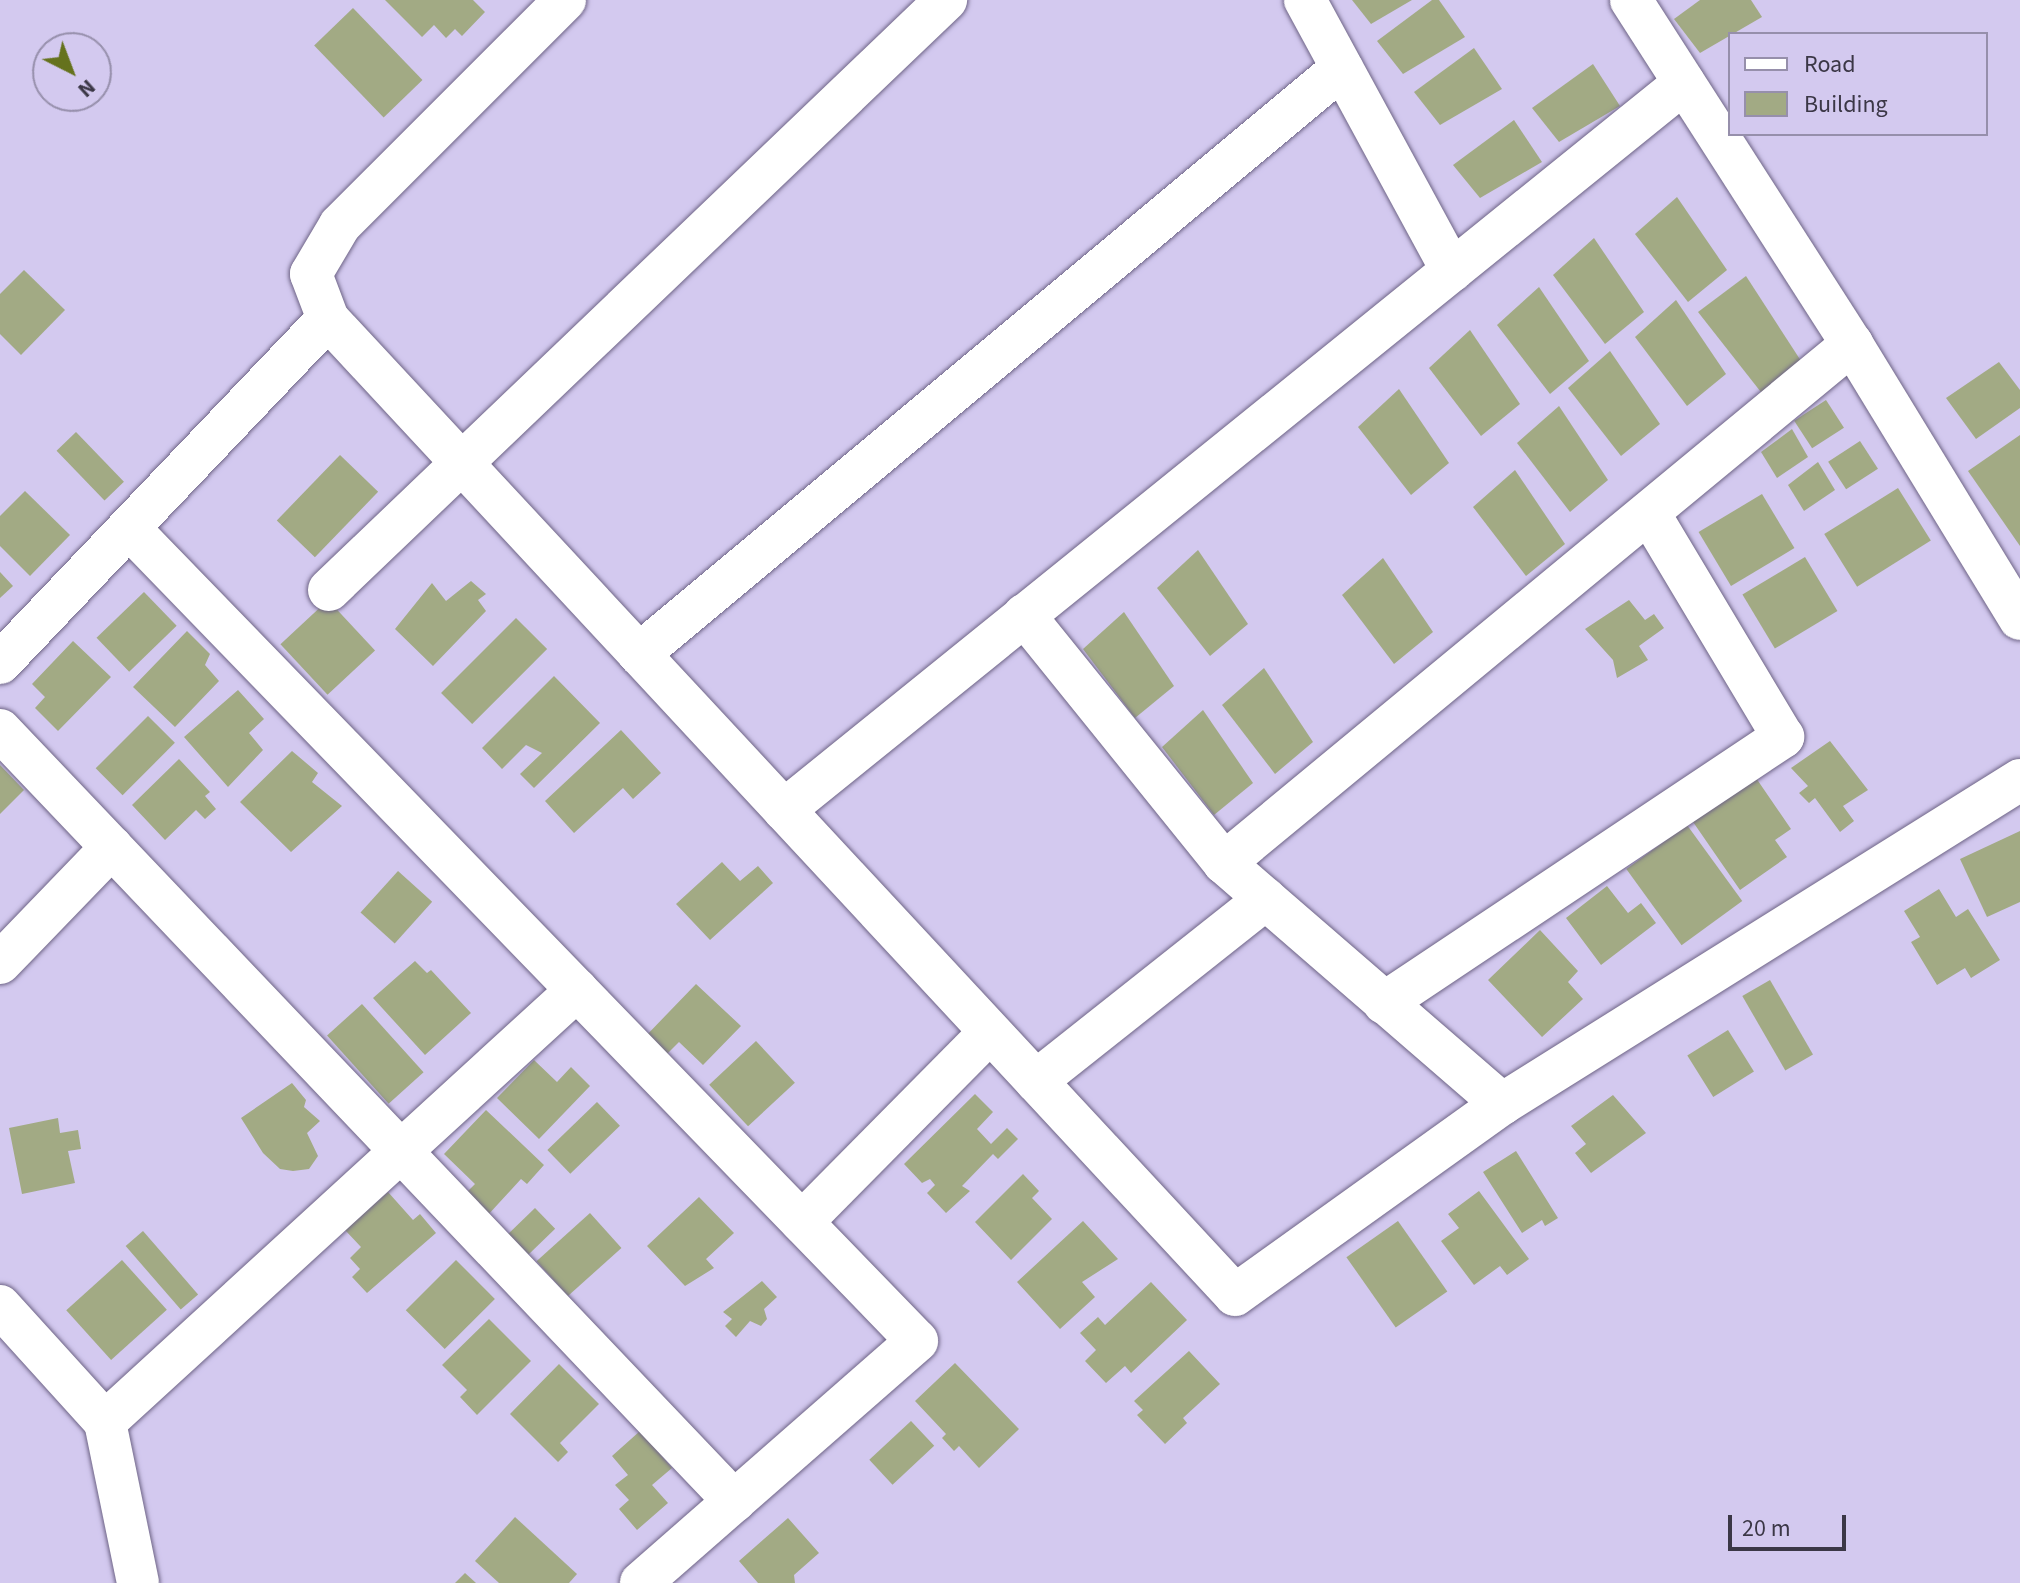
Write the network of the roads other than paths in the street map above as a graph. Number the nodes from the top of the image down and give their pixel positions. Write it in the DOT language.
graph roads {
  1 [pos="565,0"];
  2 [pos="946,0"];
  3 [pos="1305,0"];
  4 [pos="1631,0"];
  5 [pos="1342,68"];
  6 [pos="1684,83"];
  7 [pos="1452,271"];
  8 [pos="328,319"];
  9 [pos="1852,344"];
  10 [pos="459,461"];
  11 [pos="1649,513"];
  12 [pos="129,528"];
  13 [pos="329,590"];
  14 [pos="1024,615"];
  15 [pos="2020,619"];
  16 [pos="639,654"];
  17 [pos="0,663"];
  18 [pos="0,730"];
  19 [pos="2020,780"];
  20 [pos="784,810"];
  21 [pos="112,847"];
  22 [pos="1224,863"];
  23 [pos="1266,899"];
  24 [pos="0,963"];
  25 [pos="577,990"];
  26 [pos="1384,1003"];
  27 [pos="990,1032"];
  28 [pos="1036,1081"];
  29 [pos="1502,1104"];
  30 [pos="401,1151"];
  31 [pos="802,1222"];
  32 [pos="0,1306"];
  33 [pos="105,1422"];
  34 [pos="734,1501"];
  35 [pos="138,1583"];
  36 [pos="641,1583"];
  1 -- 8 [label="street"];
  2 -- 10 [label="street"];
  3 -- 5 [label="street"];
  4 -- 6 [label="street"];
  5 -- 7 [label="street"];
  5 -- 16 [label="street"];
  6 -- 7 [label="street"];
  6 -- 9 [label="street"];
  7 -- 14 [label="street"];
  8 -- 10 [label="street"];
  8 -- 12 [label="street"];
  9 -- 11 [label="street"];
  9 -- 15 [label="street"];
  10 -- 13 [label="street"];
  10 -- 16 [label="street"];
  11 -- 22 [label="street"];
  11 -- 26 [label="street"];
  12 -- 17 [label="street"];
  12 -- 25 [label="street"];
  14 -- 20 [label="street"];
  14 -- 22 [label="street"];
  16 -- 20 [label="street"];
  18 -- 21 [label="street"];
  19 -- 29 [label="street"];
  20 -- 27 [label="street"];
  21 -- 24 [label="street"];
  21 -- 30 [label="street"];
  22 -- 23 [label="street"];
  23 -- 26 [label="street"];
  23 -- 28 [label="street"];
  25 -- 30 [label="street"];
  25 -- 31 [label="street"];
  26 -- 29 [label="street"];
  27 -- 28 [label="street"];
  27 -- 31 [label="street"];
  28 -- 29 [label="street"];
  30 -- 33 [label="street"];
  30 -- 34 [label="street"];
  31 -- 34 [label="street"];
  32 -- 33 [label="street"];
  33 -- 35 [label="street"];
  34 -- 36 [label="street"];
}
